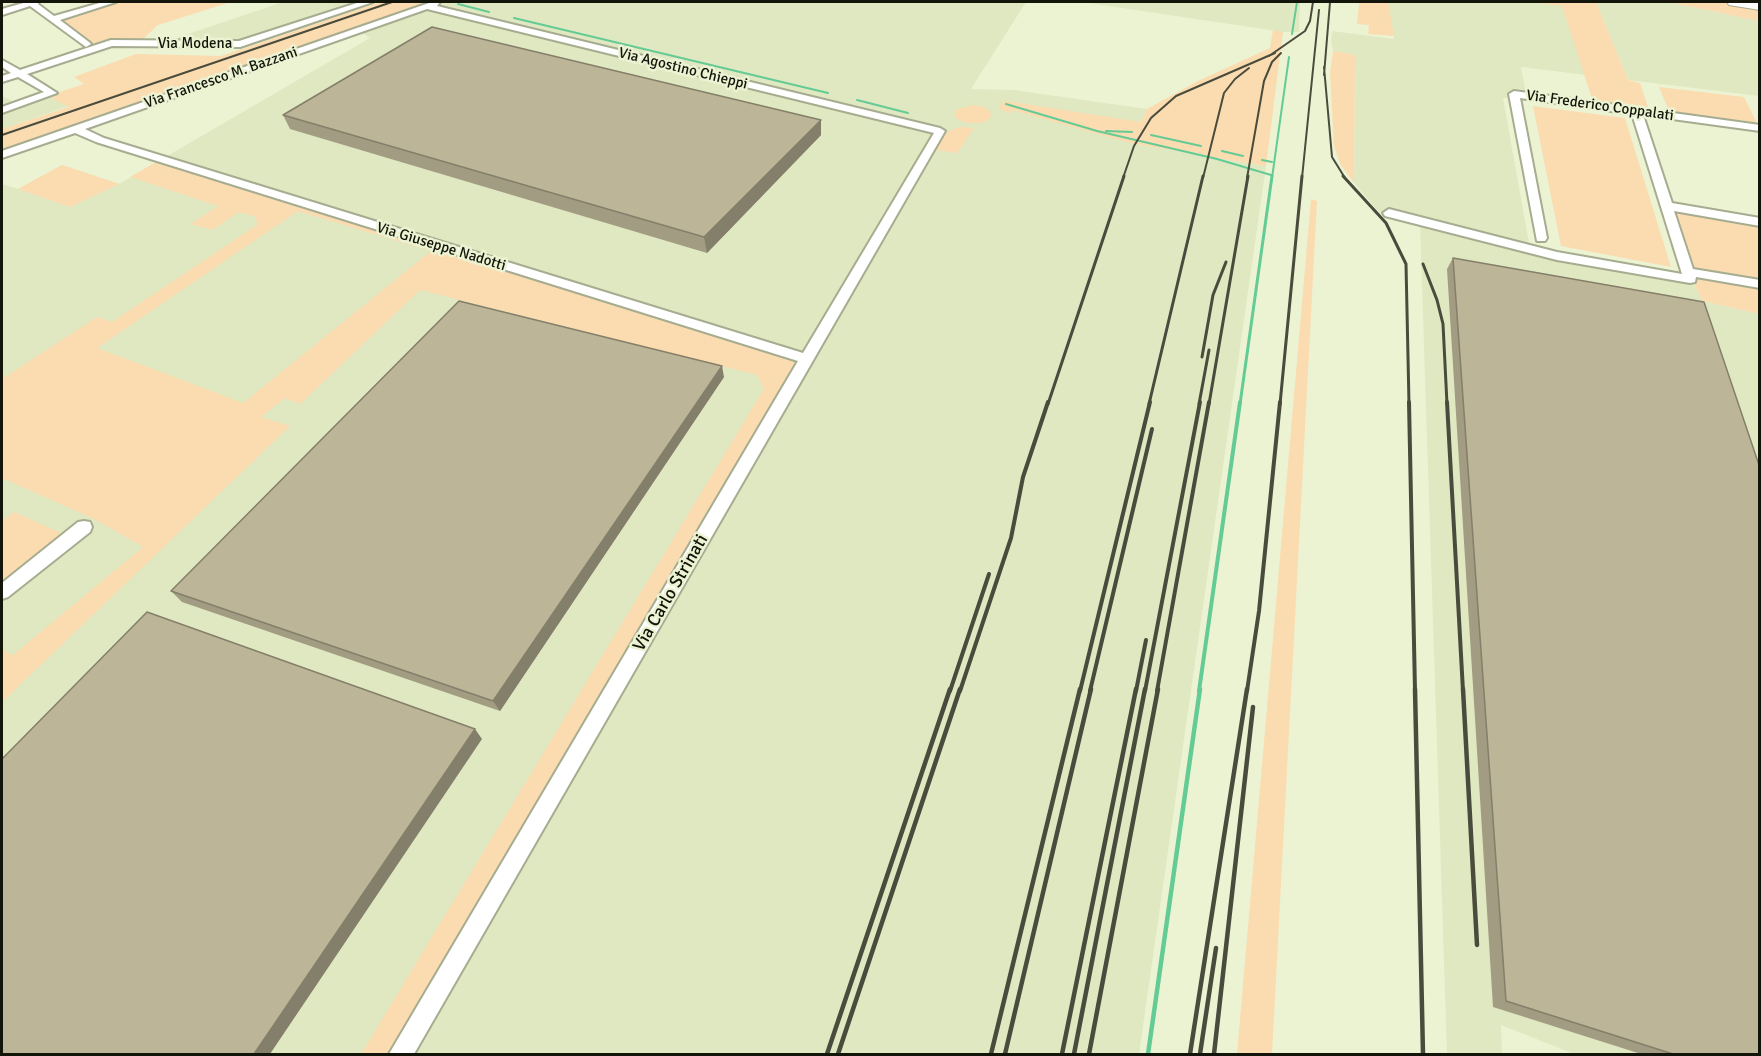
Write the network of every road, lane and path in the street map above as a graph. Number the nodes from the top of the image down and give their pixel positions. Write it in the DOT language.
graph roads {
  1 [pos="33,2"];
  2 [pos="111,2"];
  3 [pos="361,2"];
  4 [pos="440,2"];
  5 [pos="1734,2"];
  6 [pos="426,6"];
  7 [pos="1760,6"];
  8 [pos="2,12"];
  9 [pos="54,19"];
  10 [pos="86,44"];
  11 [pos="2,63"];
  12 [pos="19,73"];
  13 [pos="2,79"];
  14 [pos="2,110"];
  15 [pos="1637,112"];
  16 [pos="1760,128"];
  17 [pos="75,129"];
  18 [pos="940,131"];
  19 [pos="2,155"];
  20 [pos="1668,207"];
  21 [pos="1389,213"];
  22 [pos="1760,222"];
  23 [pos="1541,238"];
  24 [pos="1689,272"];
  25 [pos="1760,284"];
  26 [pos="808,359"];
  27 [pos="84,527"];
  28 [pos="2,592"];
  29 [pos="401,1054"];
  1 -- 8 [label="street"];
  1 -- 9 [label="street"];
  2 -- 9 [label="street"];
  3 -- 12 [label="street, Via Modena"];
  4 -- 6 [label="street, Via Francesco M. Bazzani"];
  5 -- 7 [label="highway"];
  6 -- 17 [label="street, Via Francesco M. Bazzani"];
  6 -- 18 [label="street, Via Agostino Chieppi"];
  9 -- 10 [label="street"];
  11 -- 12 [label="street"];
  12 -- 13 [label="street, Via Modena"];
  12 -- 14 [label="street"];
  15 -- 16 [label="street, Via Frederico Coppalati"];
  15 -- 20 [label="street"];
  15 -- 23 [label="street, Via Frederico Coppalati"];
  17 -- 19 [label="street, Via Francesco M. Bazzani"];
  17 -- 26 [label="street, Via Giuseppe Nadotti"];
  18 -- 26 [label="street, Via Carlo Strinati"];
  20 -- 22 [label="street"];
  20 -- 24 [label="street"];
  21 -- 24 [label="street"];
  24 -- 25 [label="street"];
  26 -- 29 [label="street, Via Carlo Strinati"];
  27 -- 28 [label="street"];
}
